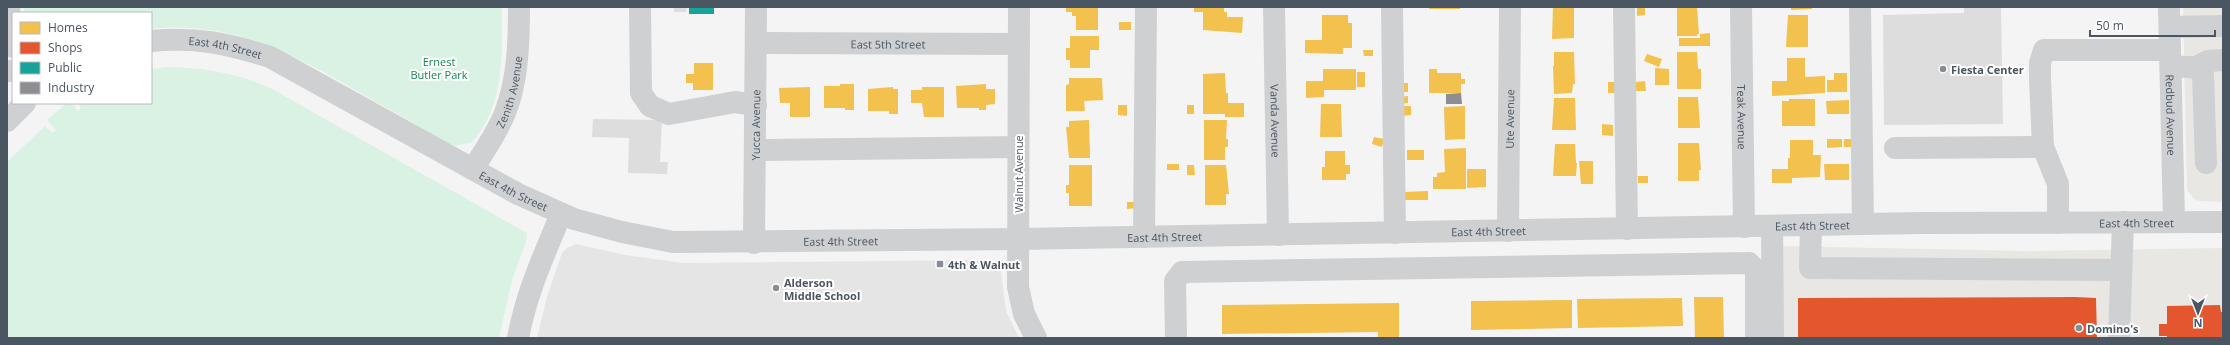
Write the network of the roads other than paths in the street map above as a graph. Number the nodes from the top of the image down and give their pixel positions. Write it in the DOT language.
graph roads {
  1 [pos="9,7"];
  2 [pos="519,7"];
  3 [pos="640,7"];
  4 [pos="756,7"];
  5 [pos="1019,7"];
  6 [pos="1146,7"];
  7 [pos="1274,7"];
  8 [pos="1392,7"];
  9 [pos="1510,7"];
  10 [pos="1624,7"];
  11 [pos="1741,7"];
  12 [pos="1860,7"];
  13 [pos="2170,17"];
  14 [pos="2223,26"];
  15 [pos="12,37"];
  16 [pos="152,41"];
  17 [pos="756,43"];
  18 [pos="1019,44"];
  19 [pos="2170,58"];
  20 [pos="2223,60"];
  21 [pos="2196,67"];
  22 [pos="24,104"];
  23 [pos="756,105"];
  24 [pos="7,121"];
  25 [pos="1018,147"];
  26 [pos="2043,147"];
  27 [pos="1895,148"];
  28 [pos="755,150"];
  29 [pos="2215,163"];
  30 [pos="2173,164"];
  31 [pos="473,169"];
  32 [pos="561,214"];
  33 [pos="2123,222"];
  34 [pos="2174,222"];
  35 [pos="2223,222"];
  36 [pos="2058,223"];
  37 [pos="1864,224"];
  38 [pos="1810,225"];
  39 [pos="1744,226"];
  40 [pos="1772,226"];
  41 [pos="1627,229"];
  42 [pos="1508,231"];
  43 [pos="1434,232"];
  44 [pos="1395,233"];
  45 [pos="1278,235"];
  46 [pos="1144,237"];
  47 [pos="1018,239"];
  48 [pos="754,243"];
  49 [pos="1435,267"];
  50 [pos="2120,270"];
  51 [pos="518,338"];
  52 [pos="1036,338"];
  53 [pos="1176,338"];
  54 [pos="1756,338"];
  55 [pos="1773,338"];
  56 [pos="2119,338"];
  1 -- 15 [label="street"];
  2 -- 31 [label="street, Zenith Avenue"];
  3 -- 23 [label="street"];
  4 -- 17 [label="street, Yucca Avenue"];
  5 -- 18 [label="street, Walnut Avenue"];
  6 -- 46 [label="street"];
  7 -- 45 [label="street, Vanda Avenue"];
  8 -- 44 [label="street"];
  9 -- 42 [label="street, Ute Avenue"];
  10 -- 41 [label="street"];
  11 -- 39 [label="street, Teak Avenue"];
  12 -- 37 [label="street"];
  13 -- 14 [label="street"];
  13 -- 19 [label="street, Redbud Avenue"];
  16 -- 31 [label="street, East 4th Street"];
  17 -- 18 [label="street, East 5th Street"];
  17 -- 23 [label="street, Yucca Avenue"];
  18 -- 25 [label="street, Walnut Avenue"];
  19 -- 21 [label="street"];
  19 -- 26 [label="street"];
  19 -- 30 [label="street, Redbud Avenue"];
  20 -- 21 [label="street"];
  21 -- 29 [label="street"];
  22 -- 24 [label="street"];
  23 -- 28 [label="street, Yucca Avenue"];
  25 -- 28 [label="street"];
  25 -- 47 [label="street, Walnut Avenue"];
  26 -- 27 [label="street"];
  26 -- 36 [label="street"];
  28 -- 48 [label="street, Yucca Avenue"];
  29 -- 30 [label="street"];
  30 -- 34 [label="street, Redbud Avenue"];
  31 -- 32 [label="street, East 4th Street"];
  32 -- 48 [label="street, East 4th Street"];
  32 -- 51 [label="street"];
  33 -- 34 [label="street, East 4th Street"];
  33 -- 36 [label="street, East 4th Street"];
  33 -- 50 [label="street"];
  34 -- 35 [label="street, East 4th Street"];
  36 -- 37 [label="street, East 4th Street"];
  37 -- 38 [label="street, East 4th Street"];
  38 -- 40 [label="street, East 4th Street"];
  38 -- 50 [label="street"];
  39 -- 40 [label="street, East 4th Street"];
  39 -- 41 [label="street, East 4th Street"];
  40 -- 55 [label="street"];
  41 -- 42 [label="street, East 4th Street"];
  42 -- 43 [label="street, East 4th Street"];
  43 -- 44 [label="street, East 4th Street"];
  43 -- 49 [label="street"];
  44 -- 45 [label="street, East 4th Street"];
  45 -- 46 [label="street, East 4th Street"];
  46 -- 47 [label="street, East 4th Street"];
  47 -- 48 [label="street, East 4th Street"];
  47 -- 52 [label="street, Walnut Avenue"];
  49 -- 53 [label="street"];
  49 -- 54 [label="street"];
  50 -- 56 [label="street"];
}
